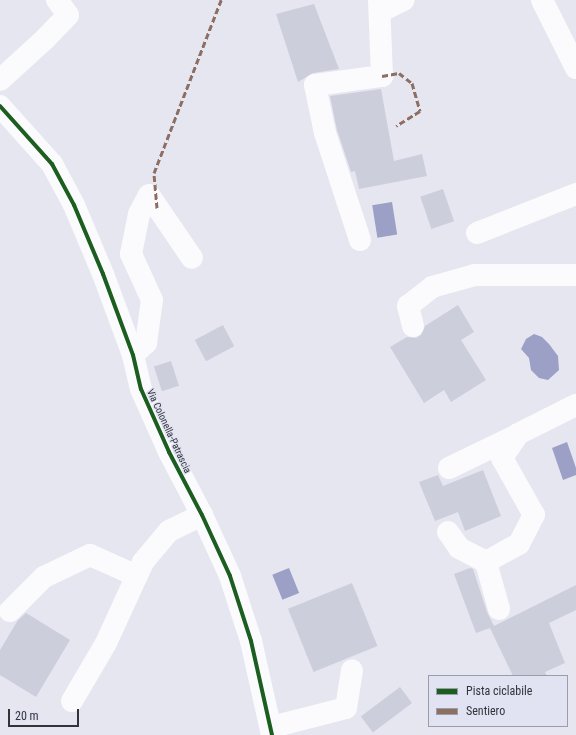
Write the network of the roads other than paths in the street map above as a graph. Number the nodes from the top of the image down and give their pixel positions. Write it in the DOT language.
graph roads {
  1 [pos="57,0"];
  2 [pos="404,0"];
  3 [pos="542,0"];
  4 [pos="380,5"];
  5 [pos="576,68"];
  6 [pos="0,80"];
  7 [pos="0,106"];
  8 [pos="576,194"];
  9 [pos="477,233"];
  10 [pos="360,240"];
  11 [pos="192,258"];
  12 [pos="576,275"];
  13 [pos="413,326"];
  14 [pos="133,355"];
  15 [pos="576,405"];
  16 [pos="518,434"];
  17 [pos="449,468"];
  18 [pos="202,515"];
  19 [pos="448,532"];
  20 [pos="486,562"];
  21 [pos="137,576"];
  22 [pos="499,609"];
  23 [pos="10,611"];
  24 [pos="352,670"];
  25 [pos="72,701"];
  26 [pos="272,731"];
  1 -- 6 [label="street"];
  2 -- 4 [label="street"];
  3 -- 5 [label="street"];
  4 -- 10 [label="street"];
  7 -- 14 [label="street, Via Colonella-Patrascia"];
  8 -- 9 [label="street"];
  11 -- 14 [label="street"];
  12 -- 13 [label="street"];
  14 -- 18 [label="street, Via Colonella-Patrascia"];
  15 -- 16 [label="street"];
  16 -- 17 [label="street"];
  16 -- 20 [label="street"];
  18 -- 21 [label="street"];
  18 -- 26 [label="street, Via Colonella-Patrascia"];
  19 -- 20 [label="street"];
  20 -- 22 [label="street"];
  21 -- 23 [label="street"];
  21 -- 25 [label="street"];
  24 -- 26 [label="street"];
}
